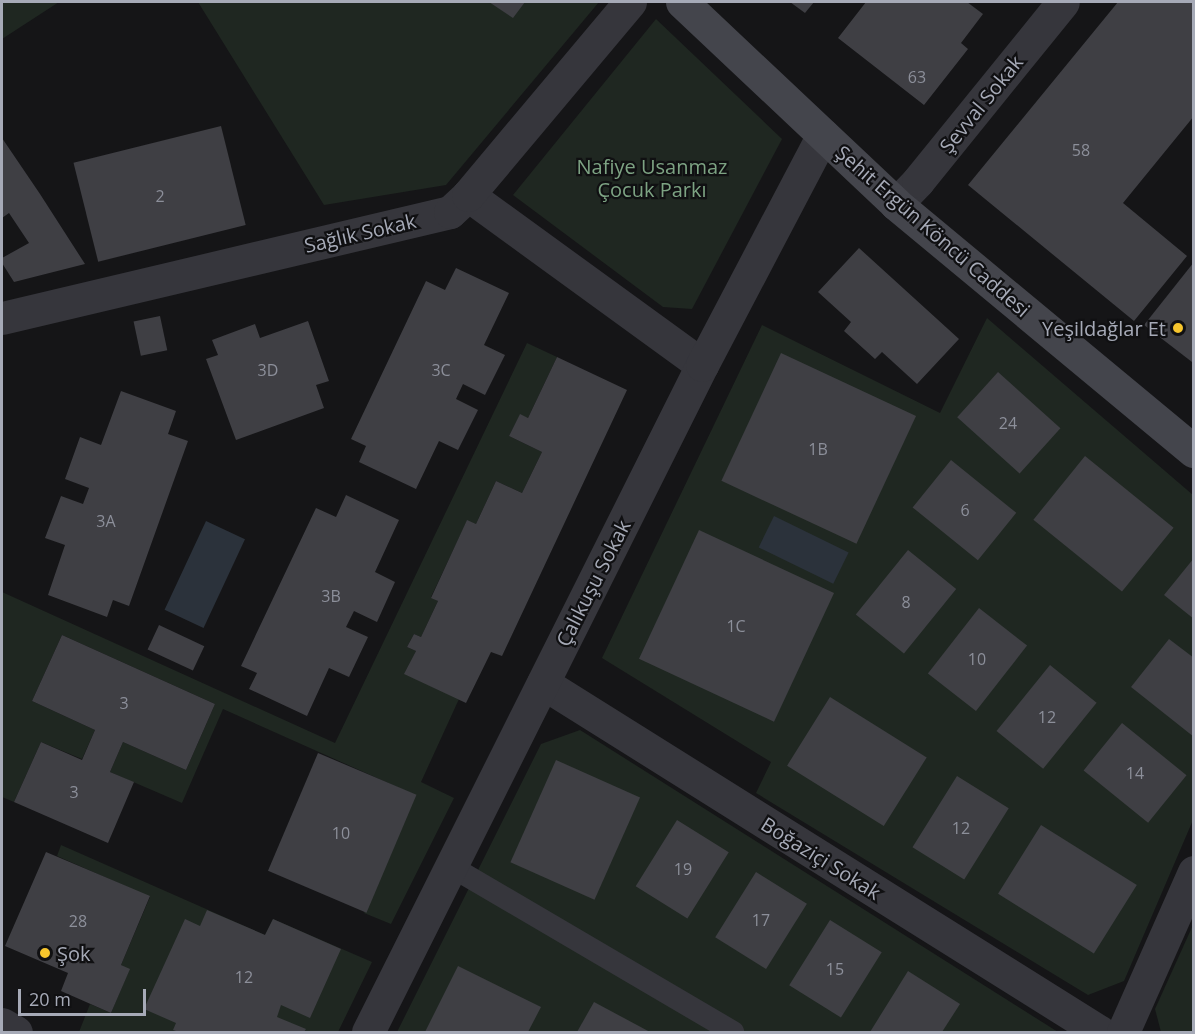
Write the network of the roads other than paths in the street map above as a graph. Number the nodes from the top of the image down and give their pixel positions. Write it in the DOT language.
graph roads {
  1 [pos="630,2"];
  2 [pos="682,2"];
  3 [pos="1063,2"];
  4 [pos="823,135"];
  5 [pos="468,195"];
  6 [pos="896,204"];
  7 [pos="2,318"];
  8 [pos="702,364"];
  9 [pos="1190,441"];
  10 [pos="543,683"];
  11 [pos="452,867"];
  12 [pos="1194,872"];
  13 [pos="2,1024"];
  14 [pos="16,1032"];
  15 [pos="368,1032"];
  16 [pos="733,1032"];
  17 [pos="1100,1032"];
  18 [pos="1123,1032"];
  1 -- 5 [label="street, Sağlık Sokak"];
  2 -- 4 [label="street, Şehit Ergün Köncü Caddesi"];
  3 -- 6 [label="street, Şevval Sokak"];
  4 -- 6 [label="street, Şehit Ergün Köncü Caddesi"];
  4 -- 8 [label="street, Çalıkuşu Sokak"];
  5 -- 7 [label="street, Sağlık Sokak"];
  5 -- 8 [label="street"];
  6 -- 9 [label="street, Şehit Ergün Köncü Caddesi"];
  8 -- 10 [label="street, Çalıkuşu Sokak"];
  10 -- 11 [label="street, Çalıkuşu Sokak"];
  10 -- 17 [label="street, Boğaziçi Sokak"];
  11 -- 15 [label="street, Çalıkuşu Sokak"];
  11 -- 16 [label="lane"];
  12 -- 18 [label="street"];
  13 -- 14 [label="street"];
}
